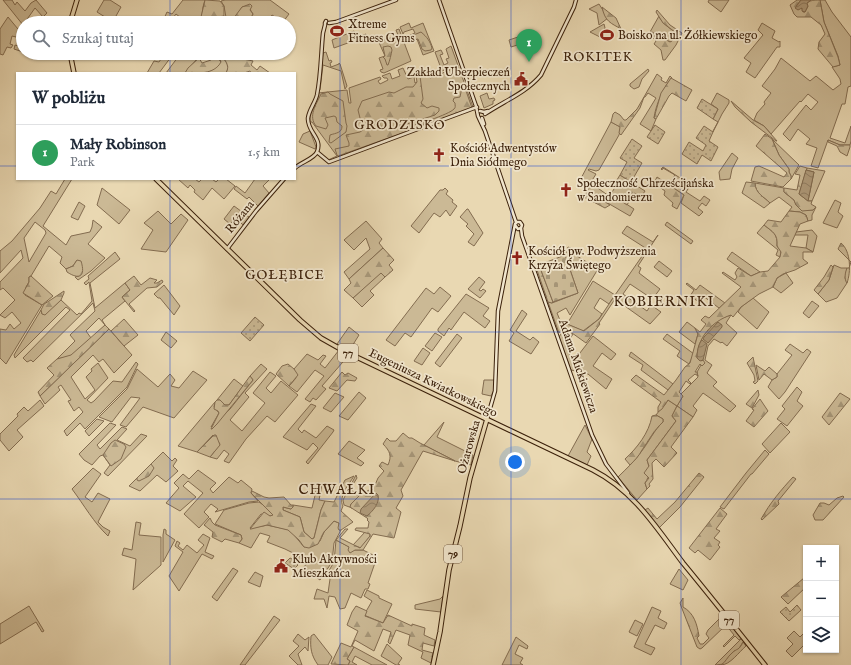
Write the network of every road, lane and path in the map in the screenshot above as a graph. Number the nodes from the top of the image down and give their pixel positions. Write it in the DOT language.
graph roads {
  1 [pos="77,0"];
  2 [pos="396,0"];
  3 [pos="439,0"];
  4 [pos="576,0"];
  5 [pos="72,16"];
  6 [pos="71,60"];
  7 [pos="74,72"];
  8 [pos="477,107"];
  9 [pos="479,112"];
  10 [pos="484,113"];
  11 [pos="481,118"];
  12 [pos="317,152"];
  13 [pos="296,167"];
  14 [pos="157,180"];
  15 [pos="283,180"];
  16 [pos="516,223"];
  17 [pos="518,228"];
  18 [pos="512,233"];
  19 [pos="227,248"];
  20 [pos="487,419"];
  21 [pos="610,470"];
  22 [pos="606,477"];
  23 [pos="629,495"];
  24 [pos="433,665"];
  25 [pos="765,665"];
  1 -- 5 [label="main road"];
  2 -- 12 [label="street"];
  3 -- 8 [label="street"];
  4 -- 10 [label="street"];
  6 -- 7 [label="main road"];
  8 -- 9 [label="street"];
  8 -- 12 [label="street"];
  9 -- 10 [label="street"];
  9 -- 11 [label="street"];
  10 -- 11 [label="street"];
  11 -- 16 [label="street"];
  12 -- 13 [label="street"];
  14 -- 19 [label="main road, Eugeniusza Kwiatkowskiego / 77"];
  15 -- 19 [label="street, Różana"];
  16 -- 17 [label="street"];
  16 -- 17 [label="street"];
  16 -- 18 [label="street, Ożarowska"];
  17 -- 18 [label="street"];
  17 -- 21 [label="street, Adama Mickiewicza"];
  18 -- 20 [label="street, Ożarowska"];
  19 -- 20 [label="main road, Eugeniusza Kwiatkowskiego / 77"];
  20 -- 22 [label="main road, Eugeniusza Kwiatkowskiego / 77"];
  20 -- 24 [label="main road, Ożarowska / 79"];
  21 -- 22 [label="street"];
  21 -- 23 [label="street, Adama Mickiewicza"];
  22 -- 23 [label="main road, Adama Mickiewicza / 77"];
  23 -- 25 [label="main road, Adama Mickiewicza / 77"];
}
